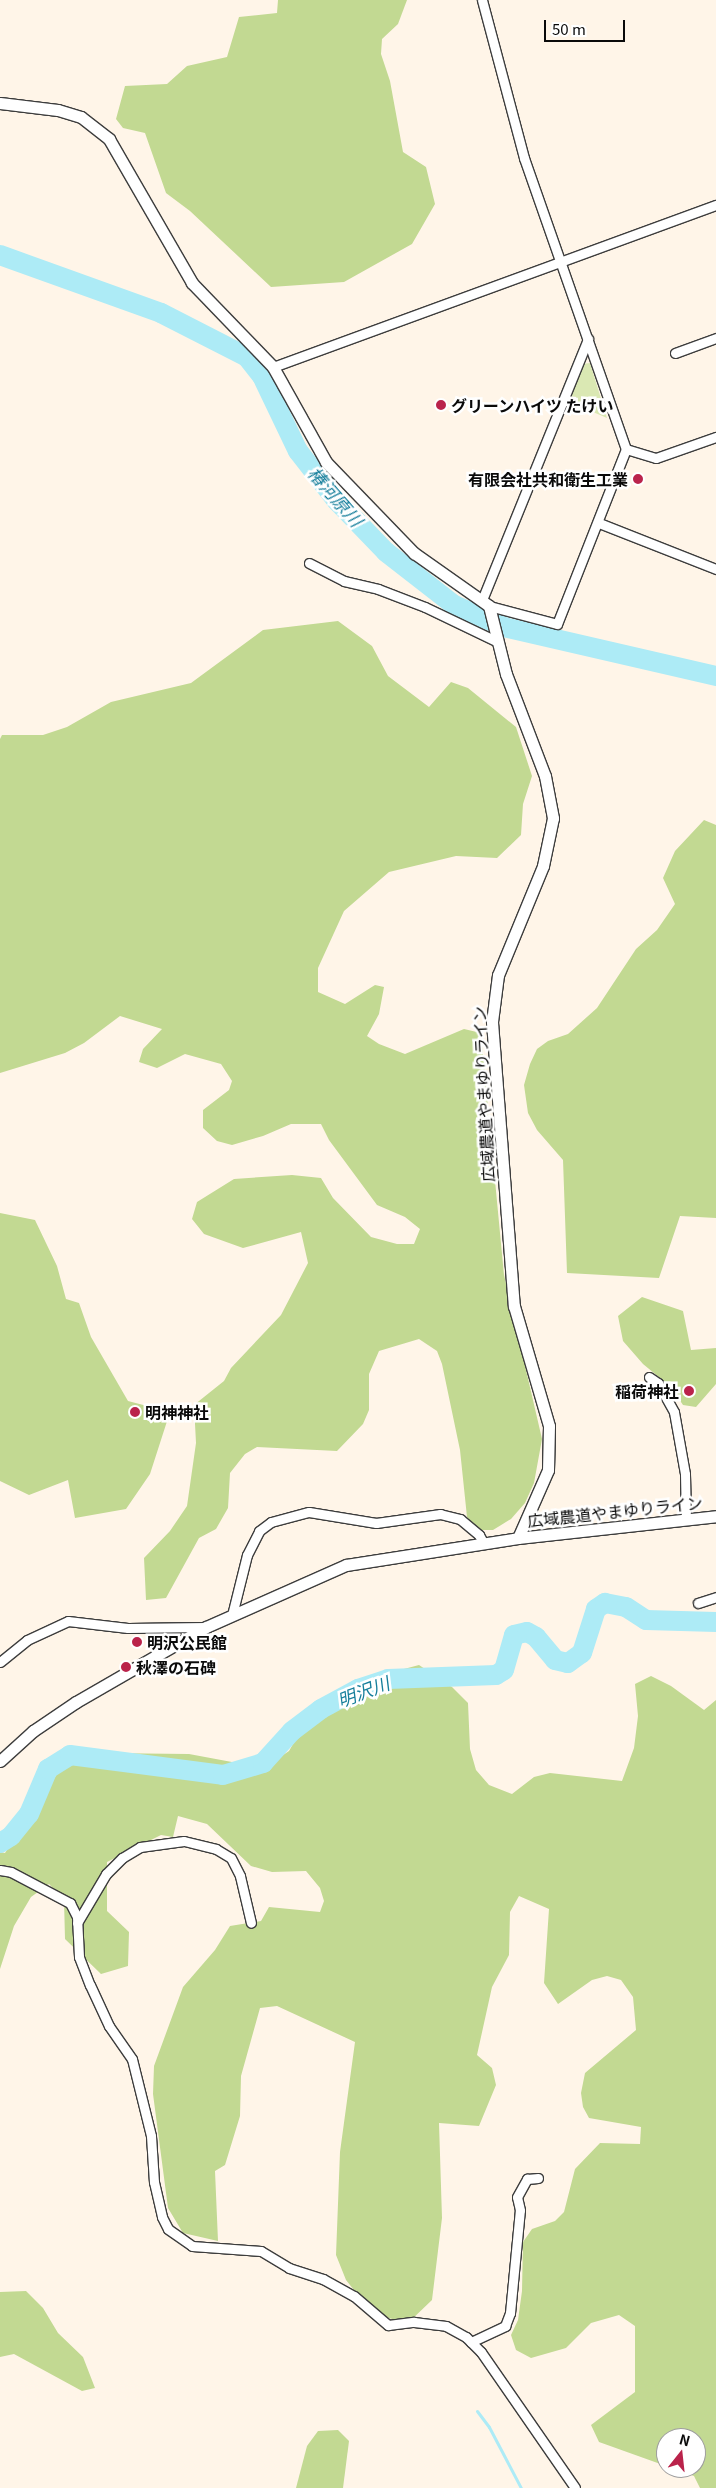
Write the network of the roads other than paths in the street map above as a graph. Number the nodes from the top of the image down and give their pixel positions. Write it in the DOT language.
graph roads {
  1 [pos="482,0"];
  2 [pos="0,103"];
  3 [pos="716,205"];
  4 [pos="561,260"];
  5 [pos="716,338"];
  6 [pos="588,339"];
  7 [pos="675,353"];
  8 [pos="272,366"];
  9 [pos="716,437"];
  10 [pos="626,449"];
  11 [pos="599,522"];
  12 [pos="309,563"];
  13 [pos="716,569"];
  14 [pos="485,603"];
  15 [pos="495,636"];
  16 [pos="649,1377"];
  17 [pos="716,1516"];
  18 [pos="686,1520"];
  19 [pos="518,1538"];
  20 [pos="484,1544"];
  21 [pos="716,1596"];
  22 [pos="698,1604"];
  23 [pos="232,1615"];
  24 [pos="206,1627"];
  25 [pos="0,1662"];
  26 [pos="0,1761"];
  27 [pos="0,1870"];
  28 [pos="77,1923"];
  29 [pos="251,1923"];
  30 [pos="538,2178"];
  31 [pos="471,2342"];
  32 [pos="575,2488"];
  1 -- 4 [label="street"];
  2 -- 8 [label="street"];
  3 -- 4 [label="street"];
  4 -- 6 [label="street"];
  4 -- 8 [label="street"];
  5 -- 7 [label="street"];
  6 -- 10 [label="street"];
  6 -- 14 [label="street"];
  8 -- 14 [label="street"];
  9 -- 10 [label="street"];
  10 -- 11 [label="street"];
  11 -- 13 [label="street"];
  11 -- 14 [label="street"];
  12 -- 15 [label="street"];
  14 -- 15 [label="street, 広域農道やまゆりライン"];
  15 -- 19 [label="street, 広域農道やまゆりライン"];
  16 -- 18 [label="street"];
  17 -- 18 [label="street, 広域農道やまゆりライン"];
  18 -- 19 [label="street, 広域農道やまゆりライン"];
  19 -- 20 [label="street, 広域農道やまゆりライン"];
  20 -- 23 [label="street, 広域農道やまゆりライン"];
  20 -- 23 [label="street"];
  21 -- 22 [label="street"];
  23 -- 24 [label="street, 広域農道やまゆりライン"];
  24 -- 25 [label="street"];
  24 -- 26 [label="street, 広域農道やまゆりライン"];
  27 -- 28 [label="street"];
  28 -- 29 [label="street"];
  28 -- 31 [label="street"];
  30 -- 31 [label="street"];
  31 -- 32 [label="street"];
}
